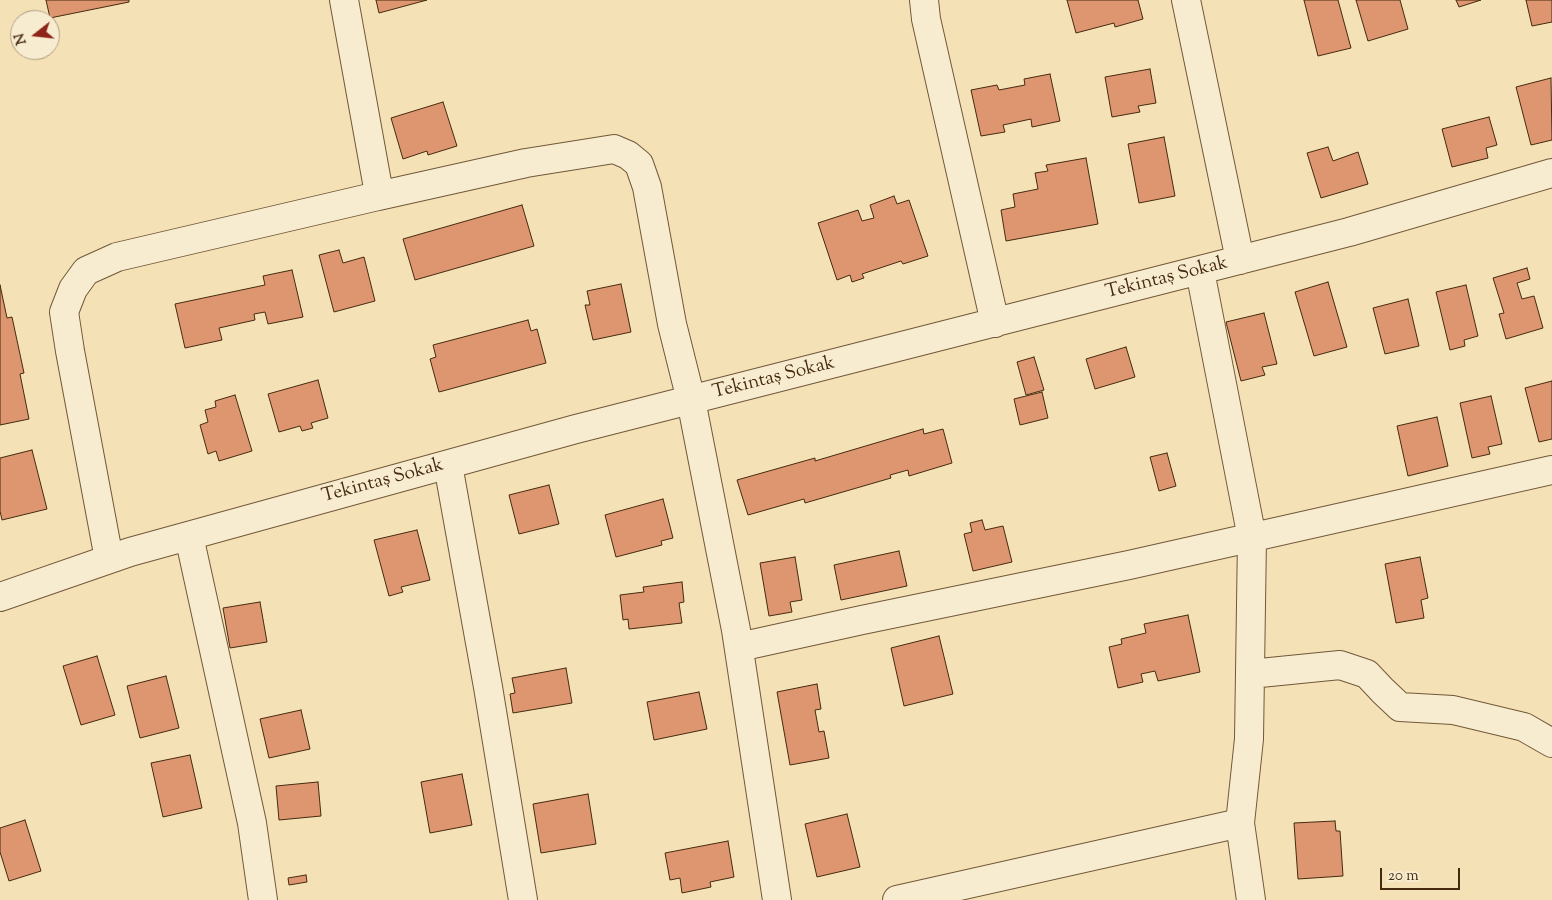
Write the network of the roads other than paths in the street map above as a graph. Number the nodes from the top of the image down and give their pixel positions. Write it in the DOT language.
graph roads {
  1 [pos="344,0"];
  2 [pos="924,0"];
  3 [pos="1186,0"];
  4 [pos="1552,173"];
  5 [pos="378,196"];
  6 [pos="1240,260"];
  7 [pos="1200,270"];
  8 [pos="995,323"];
  9 [pos="691,400"];
  10 [pos="448,464"];
  11 [pos="1552,470"];
  12 [pos="189,536"];
  13 [pos="1252,538"];
  14 [pos="109,559"];
  15 [pos="0,598"];
  16 [pos="739,647"];
  17 [pos="1250,674"];
  18 [pos="1552,743"];
  19 [pos="1240,822"];
  20 [pos="263,900"];
  21 [pos="523,900"];
  22 [pos="778,900"];
  23 [pos="896,900"];
  24 [pos="1251,900"];
  1 -- 5 [label="street"];
  2 -- 8 [label="street"];
  3 -- 6 [label="street"];
  4 -- 6 [label="street, Tekintaş Sokak"];
  5 -- 9 [label="street"];
  5 -- 14 [label="street"];
  6 -- 7 [label="street, Tekintaş Sokak"];
  7 -- 8 [label="street, Tekintaş Sokak"];
  7 -- 13 [label="street"];
  8 -- 9 [label="street, Tekintaş Sokak"];
  9 -- 10 [label="street, Tekintaş Sokak"];
  9 -- 16 [label="street"];
  10 -- 12 [label="street, Tekintaş Sokak"];
  10 -- 21 [label="street"];
  11 -- 13 [label="street"];
  12 -- 14 [label="street, Tekintaş Sokak"];
  12 -- 20 [label="street"];
  13 -- 16 [label="street"];
  13 -- 17 [label="street"];
  14 -- 15 [label="street, Tekintaş Sokak"];
  16 -- 22 [label="street"];
  17 -- 18 [label="street"];
  17 -- 19 [label="street"];
  19 -- 23 [label="street"];
  19 -- 24 [label="street"];
}
